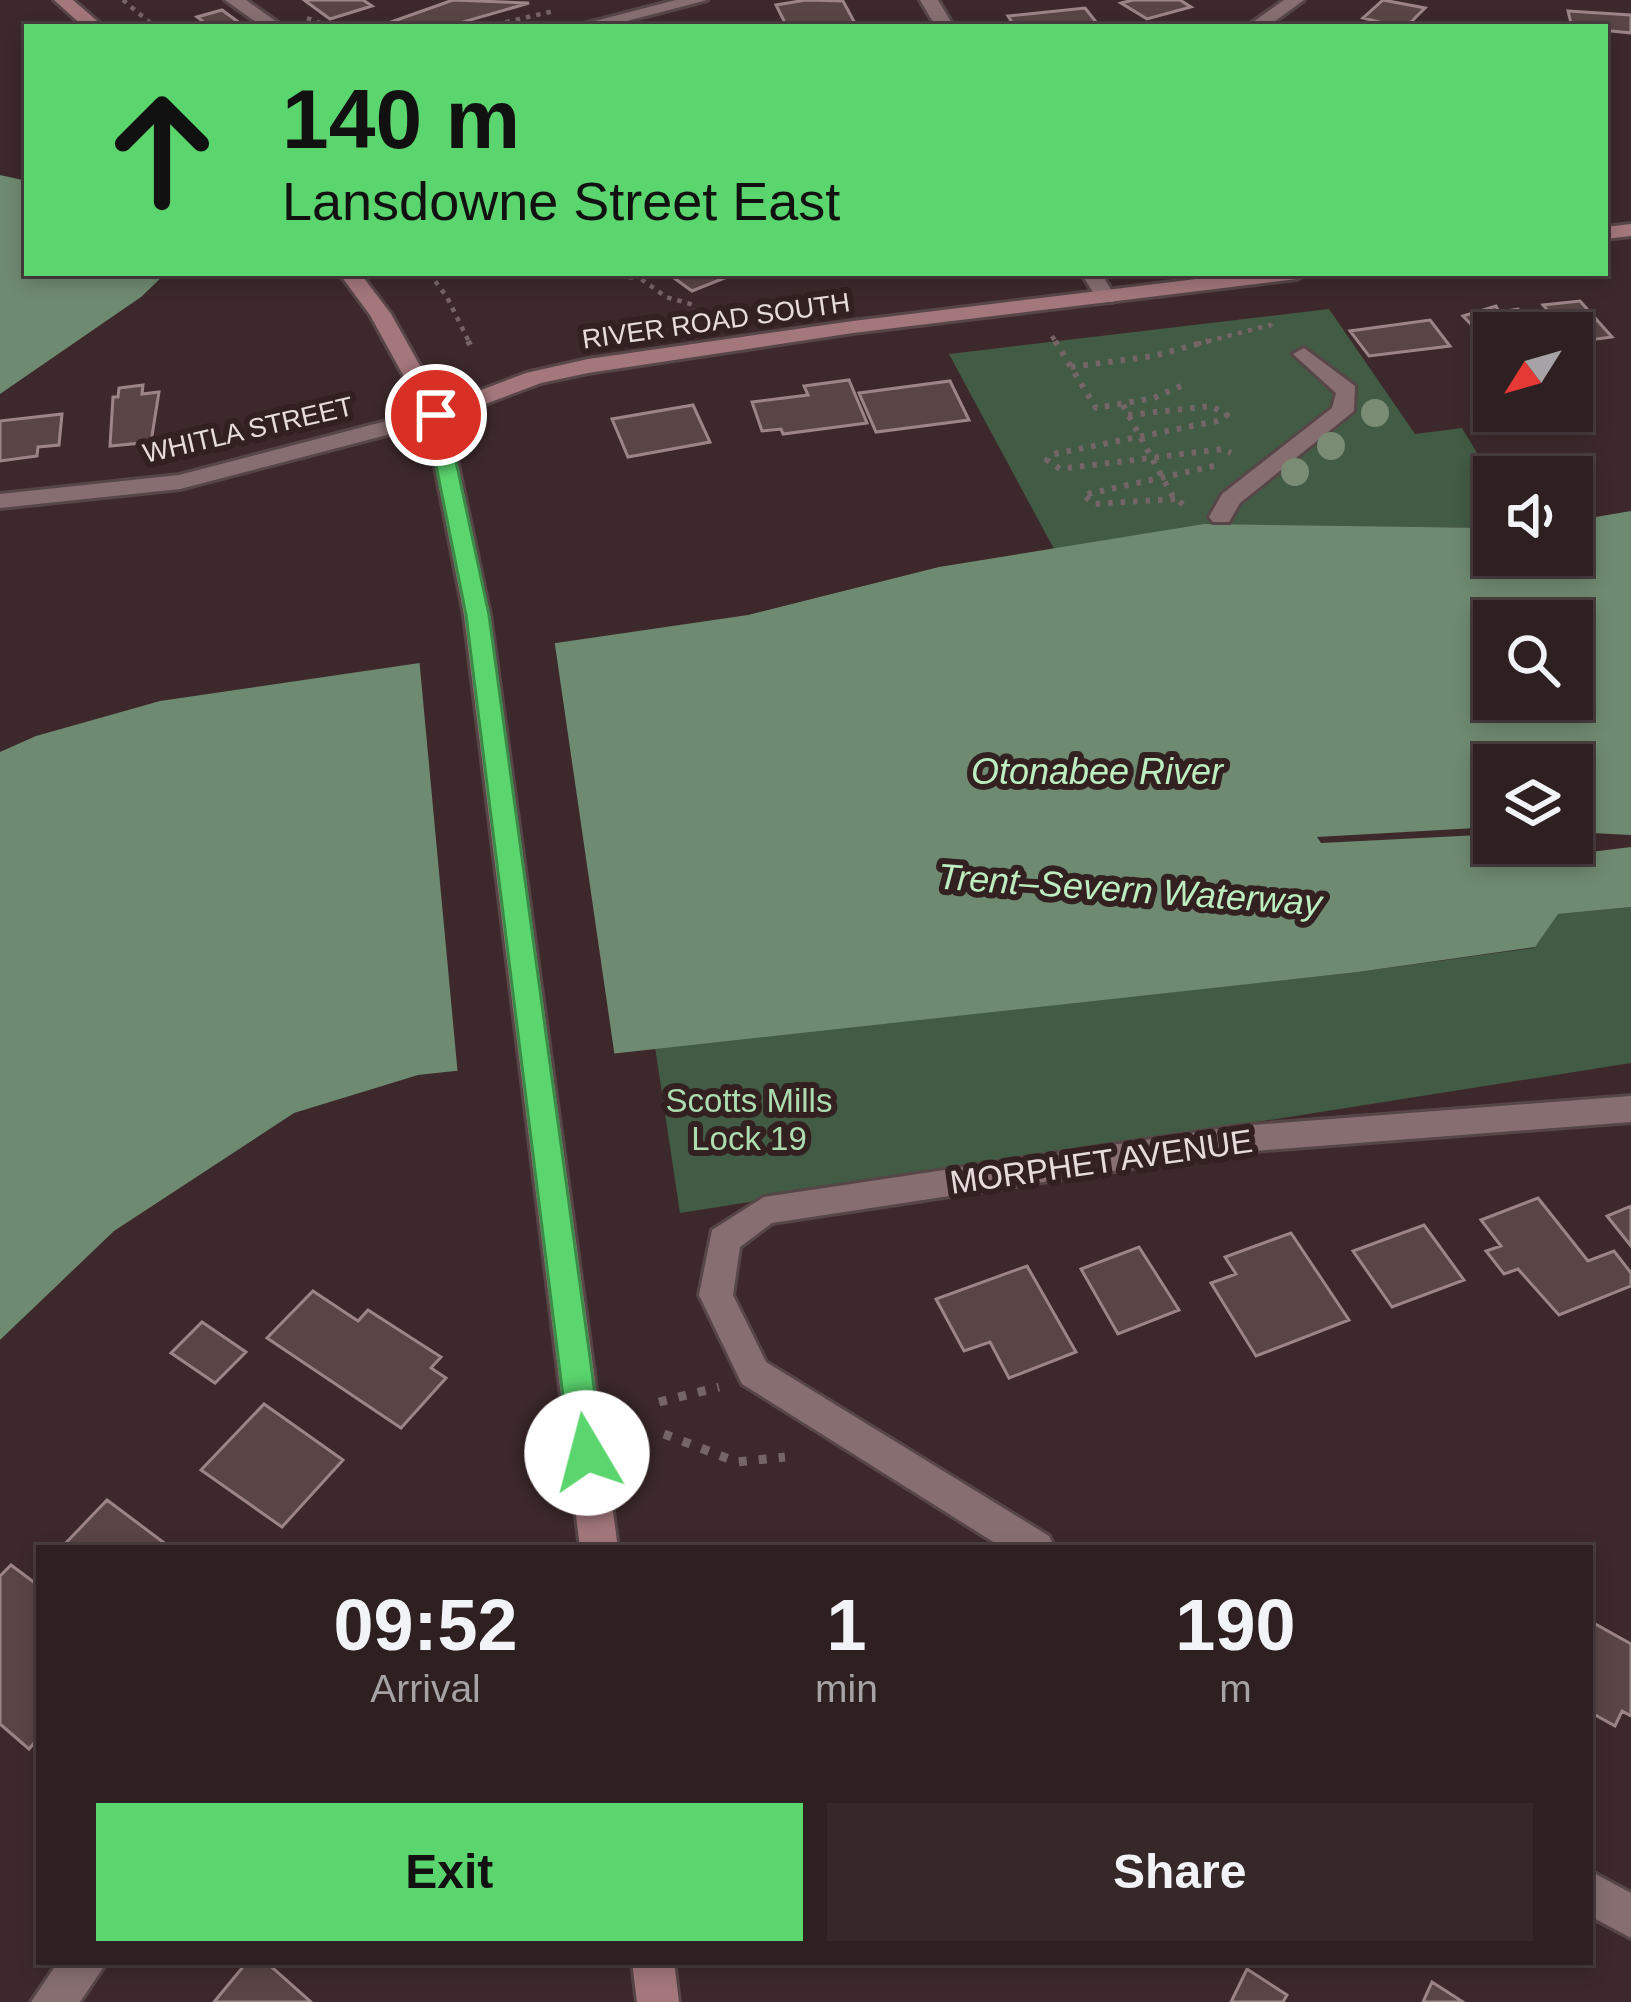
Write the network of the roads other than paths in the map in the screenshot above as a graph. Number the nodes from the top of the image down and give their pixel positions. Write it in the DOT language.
graph roads {
  1 [pos="63,0"];
  2 [pos="234,0"];
  3 [pos="698,0"];
  4 [pos="1295,0"];
  5 [pos="91,24"];
  6 [pos="270,24"];
  7 [pos="594,24"];
  8 [pos="1259,24"];
  9 [pos="352,276"];
  10 [pos="1093,276"];
  11 [pos="1274,276"];
  12 [pos="1106,298"];
  13 [pos="1304,354"];
  14 [pos="436,415"];
  15 [pos="0,501"];
  16 [pos="1221,517"];
  17 [pos="1631,1109"];
  18 [pos="599,1545"];
  19 [pos="1031,1545"];
  20 [pos="1593,1894"];
  21 [pos="1631,1918"];
  22 [pos="83,1965"];
  23 [pos="653,1965"];
  24 [pos="52,2002"];
  25 [pos="658,2002"];
  1 -- 5 [label="main road"];
  2 -- 6 [label="street"];
  3 -- 7 [label="street"];
  4 -- 8 [label="street"];
  9 -- 14 [label="main road"];
  10 -- 12 [label="street"];
  11 -- 12 [label="main road, RIVER ROAD SOUTH"];
  12 -- 14 [label="main road, RIVER ROAD SOUTH"];
  13 -- 16 [label="street"];
  14 -- 15 [label="street, WHITLA STREET"];
  14 -- 18 [label="main road"];
  17 -- 19 [label="street, MORPHET AVENUE"];
  20 -- 21 [label="street"];
  22 -- 24 [label="street"];
  23 -- 25 [label="main road"];
}
